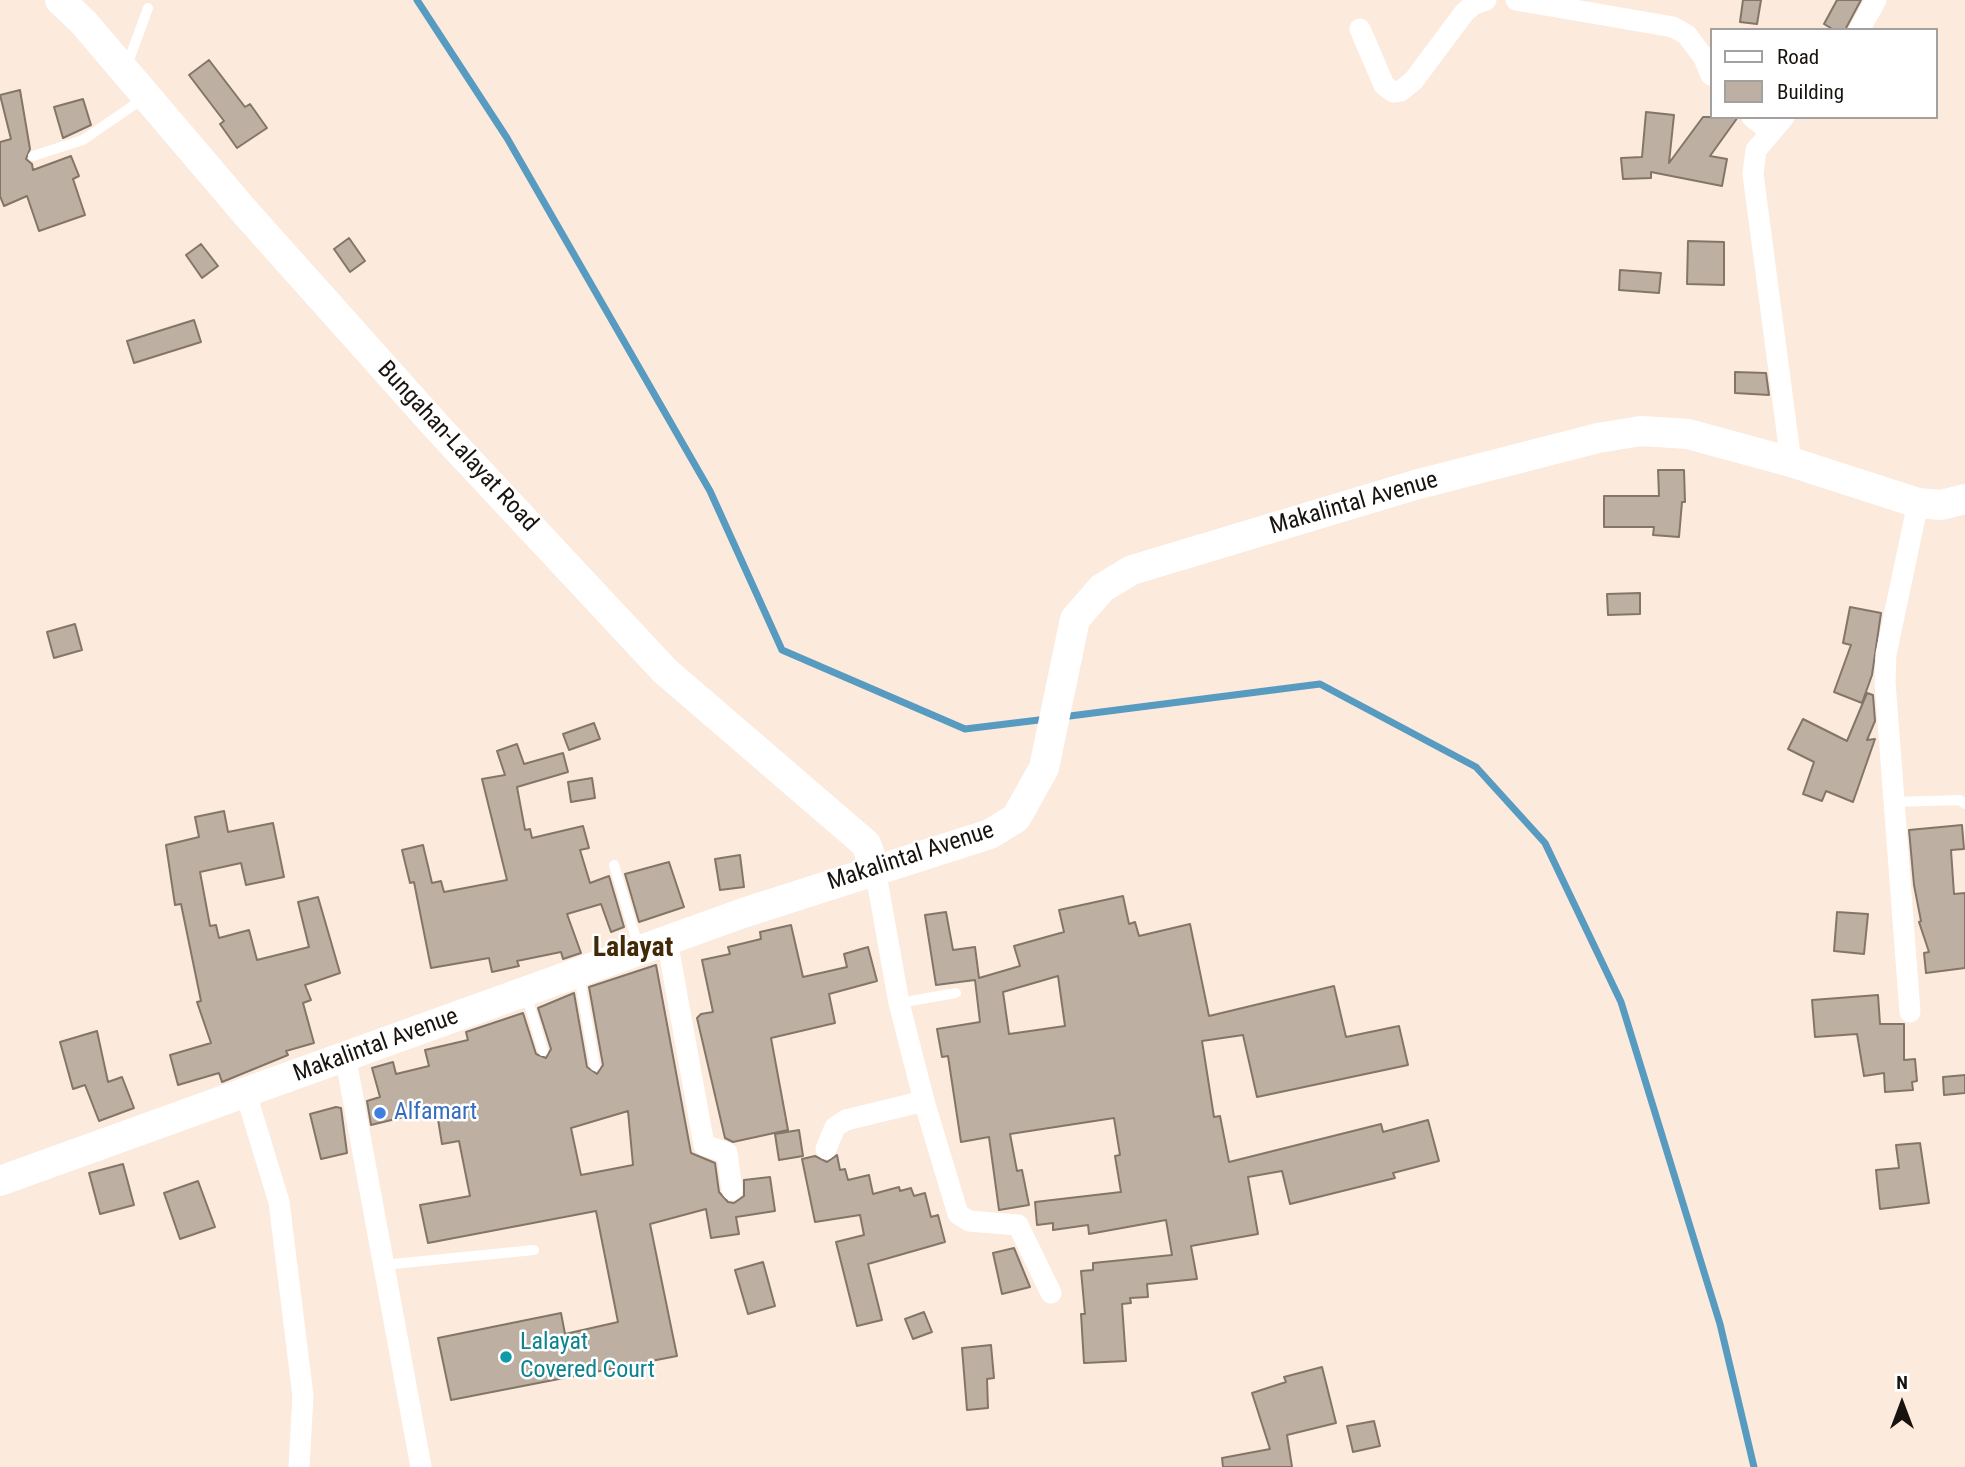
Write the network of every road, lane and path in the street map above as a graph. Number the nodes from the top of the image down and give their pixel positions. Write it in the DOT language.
graph roads {
  1 [pos="60,0"];
  2 [pos="1486,0"];
  3 [pos="1516,0"];
  4 [pos="1876,0"];
  5 [pos="148,8"];
  6 [pos="1860,28"];
  7 [pos="1360,30"];
  8 [pos="124,71"];
  9 [pos="1710,73"];
  10 [pos="146,96"];
  11 [pos="1758,119"];
  12 [pos="1777,125"];
  13 [pos="33,156"];
  14 [pos="1791,462"];
  15 [pos="1965,499"];
  16 [pos="1918,503"];
  17 [pos="1895,802"];
  18 [pos="1965,804"];
  19 [pos="614,864"];
  20 [pos="874,869"];
  21 [pos="667,940"];
  22 [pos="639,951"];
  23 [pos="579,973"];
  24 [pos="526,992"];
  25 [pos="956,993"];
  26 [pos="900,1003"];
  27 [pos="1910,1012"];
  28 [pos="543,1051"];
  29 [pos="345,1055"];
  30 [pos="595,1066"];
  31 [pos="246,1094"];
  32 [pos="924,1101"];
  33 [pos="826,1149"];
  34 [pos="0,1181"];
  35 [pos="732,1190"];
  36 [pos="534,1250"];
  37 [pos="383,1265"];
  38 [pos="1051,1293"];
  39 [pos="299,1467"];
  40 [pos="421,1467"];
  1 -- 8 [label="main road, Bungahan-Lalayat Road"];
  2 -- 7 [label="street"];
  3 -- 9 [label="street"];
  4 -- 6 [label="street"];
  5 -- 8 [label="lane"];
  8 -- 10 [label="main road, Bungahan-Lalayat Road"];
  10 -- 13 [label="lane"];
  10 -- 20 [label="main road, Bungahan-Lalayat Road"];
  11 -- 12 [label="street"];
  12 -- 14 [label="street"];
  14 -- 16 [label="main road, Makalintal Avenue"];
  14 -- 20 [label="main road, Makalintal Avenue"];
  15 -- 16 [label="main road, Makalintal Avenue"];
  16 -- 17 [label="street"];
  17 -- 18 [label="lane"];
  17 -- 27 [label="street"];
  19 -- 22 [label="lane"];
  20 -- 21 [label="main road, Makalintal Avenue"];
  20 -- 26 [label="street"];
  21 -- 22 [label="main road, Makalintal Avenue"];
  21 -- 35 [label="street"];
  22 -- 23 [label="main road, Makalintal Avenue"];
  23 -- 24 [label="main road, Makalintal Avenue"];
  23 -- 30 [label="lane"];
  24 -- 28 [label="lane"];
  24 -- 29 [label="main road, Makalintal Avenue"];
  25 -- 26 [label="lane"];
  26 -- 32 [label="street"];
  29 -- 31 [label="main road, Makalintal Avenue"];
  29 -- 37 [label="street"];
  31 -- 34 [label="main road, Makalintal Avenue"];
  31 -- 39 [label="street"];
  32 -- 33 [label="street"];
  32 -- 38 [label="street"];
  36 -- 37 [label="lane"];
  37 -- 40 [label="street"];
}
